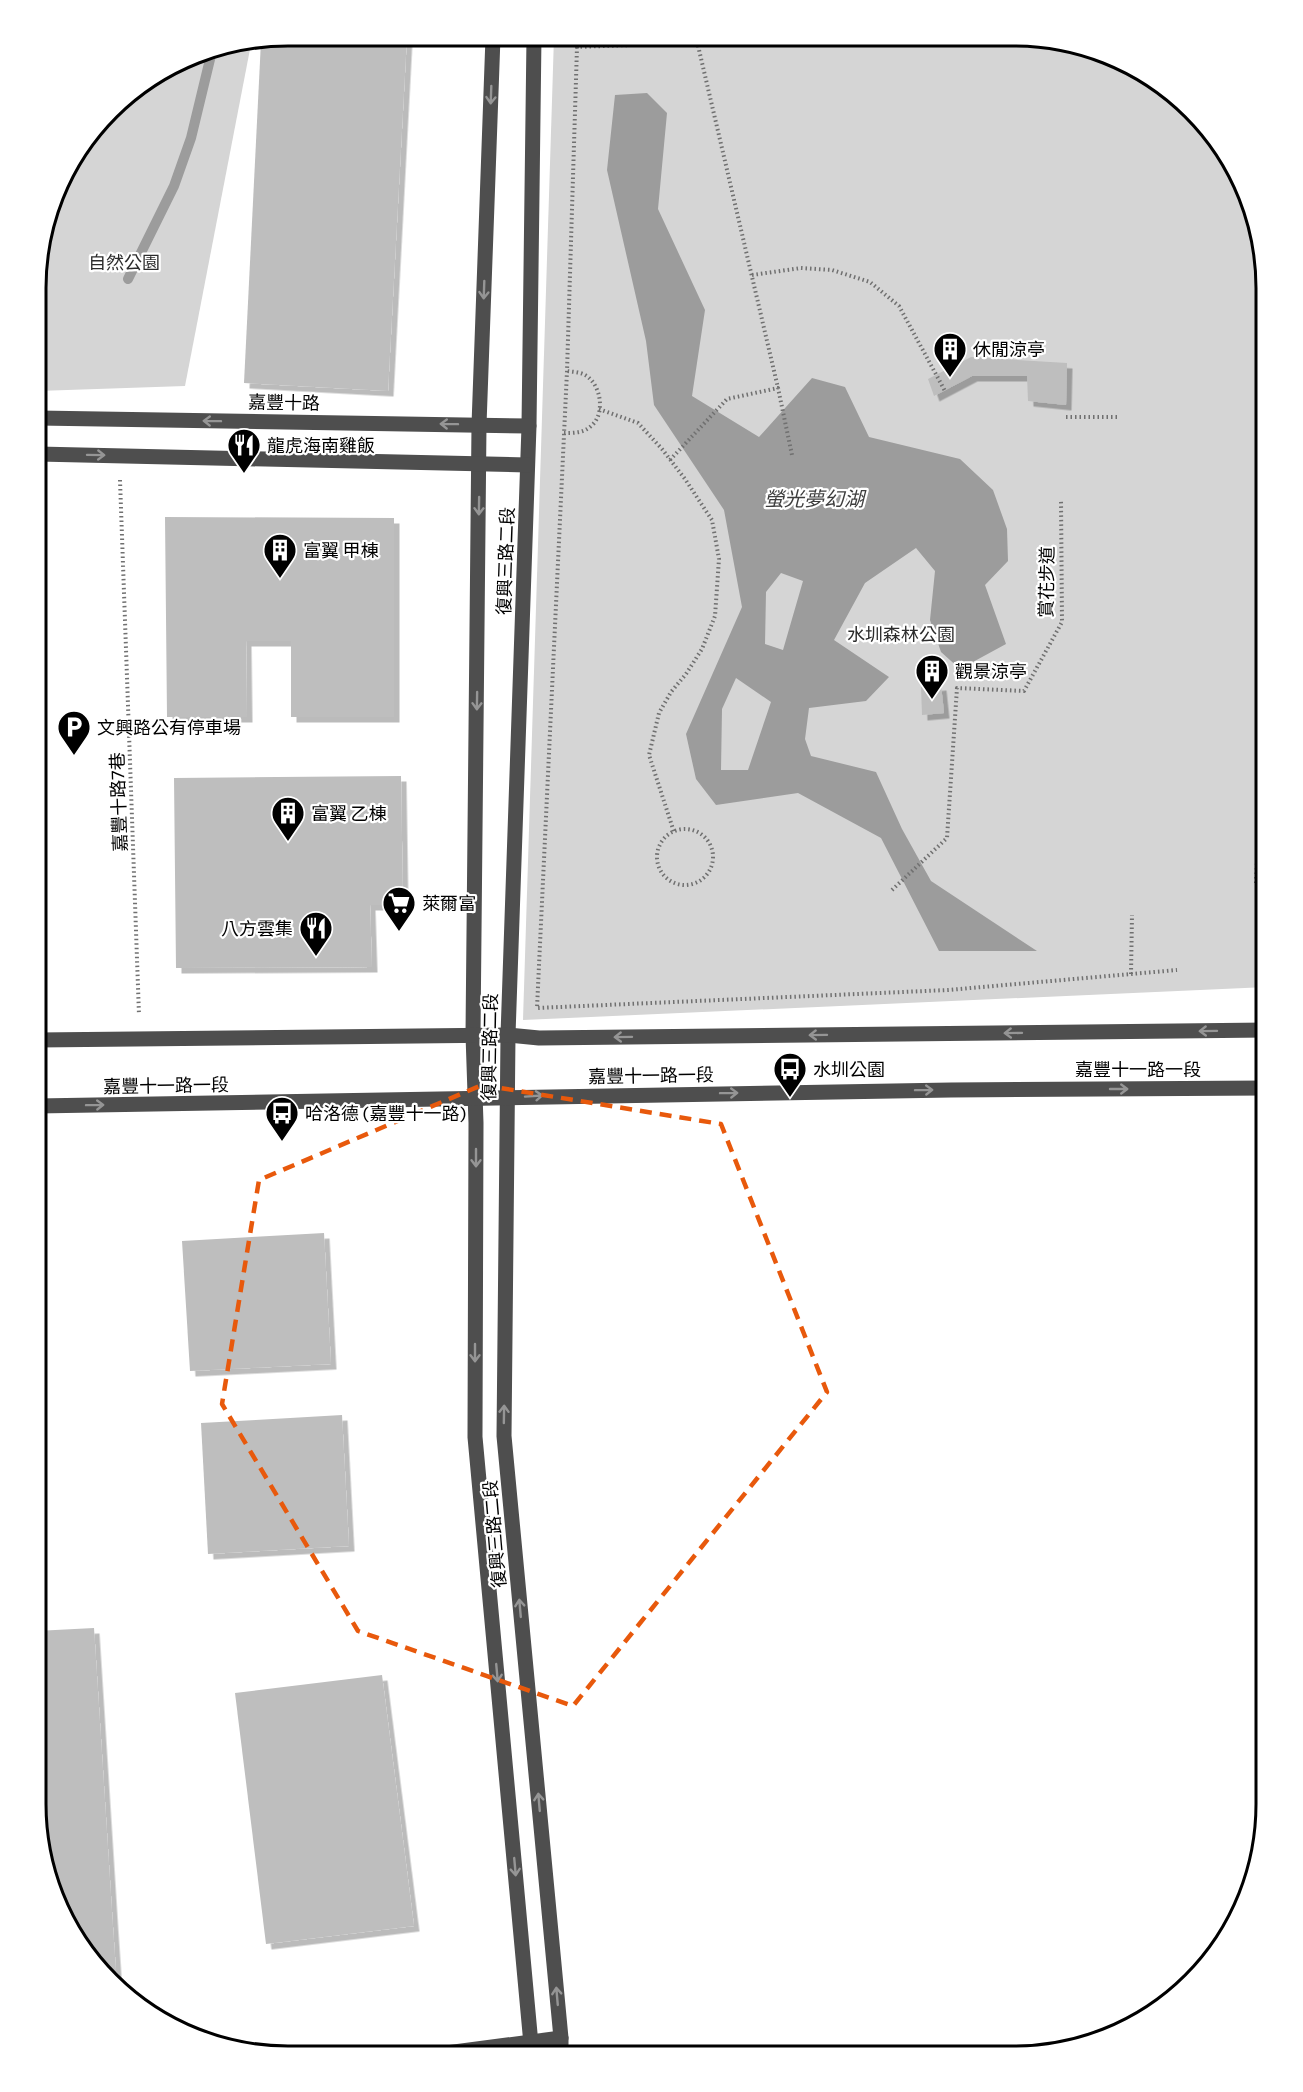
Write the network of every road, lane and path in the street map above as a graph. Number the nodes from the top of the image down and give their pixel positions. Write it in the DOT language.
graph roads {
  1 [pos="492,46"];
  2 [pos="534,46"];
  3 [pos="604,46"];
  4 [pos="698,46"];
  5 [pos="577,47"];
  6 [pos="752,275"];
  7 [pos="567,371"];
  8 [pos="778,388"];
  9 [pos="945,390"];
  10 [pos="599,409"];
  11 [pos="1066,417"];
  12 [pos="1118,417"];
  13 [pos="46,418"];
  14 [pos="479,425"];
  15 [pos="529,426"];
  16 [pos="564,433"];
  17 [pos="46,454"];
  18 [pos="119,455"];
  19 [pos="792,456"];
  20 [pos="670,460"];
  21 [pos="479,464"];
  22 [pos="527,465"];
  23 [pos="1061,500"];
  24 [pos="674,831"];
  25 [pos="892,890"];
  26 [pos="1132,915"];
  27 [pos="1177,970"];
  28 [pos="1131,974"];
  29 [pos="1256,1030"];
  30 [pos="473,1035"];
  31 [pos="508,1035"];
  32 [pos="46,1040"];
  33 [pos="140,1040"];
  34 [pos="1256,1088"];
  35 [pos="476,1099"];
  36 [pos="508,1099"];
  37 [pos="46,1106"];
  38 [pos="561,2038"];
  39 [pos="532,2046"];
  40 [pos="538,2046"];
  41 [pos="561,2046"];
  1 -- 14 [label="street, 復興三路二段, one-way"];
  2 -- 15 [label="street, 復興三路二段"];
  3 -- 5 [label="path"];
  4 -- 6 [label="path"];
  5 -- 7 [label="path"];
  6 -- 8 [label="path"];
  6 -- 9 [label="path"];
  7 -- 10 [label="path"];
  7 -- 16 [label="path"];
  8 -- 19 [label="path"];
  8 -- 20 [label="path"];
  10 -- 16 [label="path"];
  10 -- 20 [label="path"];
  11 -- 12 [label="path"];
  14 -- 13 [label="street, 嘉豐十路, one-way"];
  14 -- 15 [label="street, 嘉豐十路"];
  14 -- 21 [label="street, 復興三路二段"];
  15 -- 22 [label="street, 復興三路二段"];
  16 -- 28 [label="path"];
  17 -- 18 [label="street, one-way"];
  18 -- 21 [label="street"];
  18 -- 33 [label="path, 嘉豐十路7巷"];
  20 -- 24 [label="path"];
  21 -- 22 [label="street"];
  21 -- 30 [label="street, 復興三路二段, one-way"];
  22 -- 31 [label="street, 復興三路二段"];
  23 -- 25 [label="path, 賞花步道"];
  24 -- 24 [label="path"];
  26 -- 28 [label="path"];
  27 -- 28 [label="path"];
  29 -- 31 [label="street, 嘉豐十一路一段, one-way"];
  30 -- 31 [label="street, 嘉豐十一路一段"];
  30 -- 33 [label="street, 嘉豐十一路一段"];
  30 -- 35 [label="street, 復興三路二段"];
  31 -- 36 [label="street, 復興三路二段"];
  32 -- 33 [label="street, 嘉豐十一路一段"];
  36 -- 34 [label="street, 嘉豐十一路一段, one-way"];
  35 -- 36 [label="street, 嘉豐十一路一段"];
  37 -- 35 [label="street, 嘉豐十一路一段, one-way"];
  35 -- 39 [label="street, 復興三路二段, one-way"];
  38 -- 36 [label="street, 復興三路二段, one-way"];
  38 -- 40 [label="street"];
  38 -- 41 [label="street, 復興三路二段"];
}
